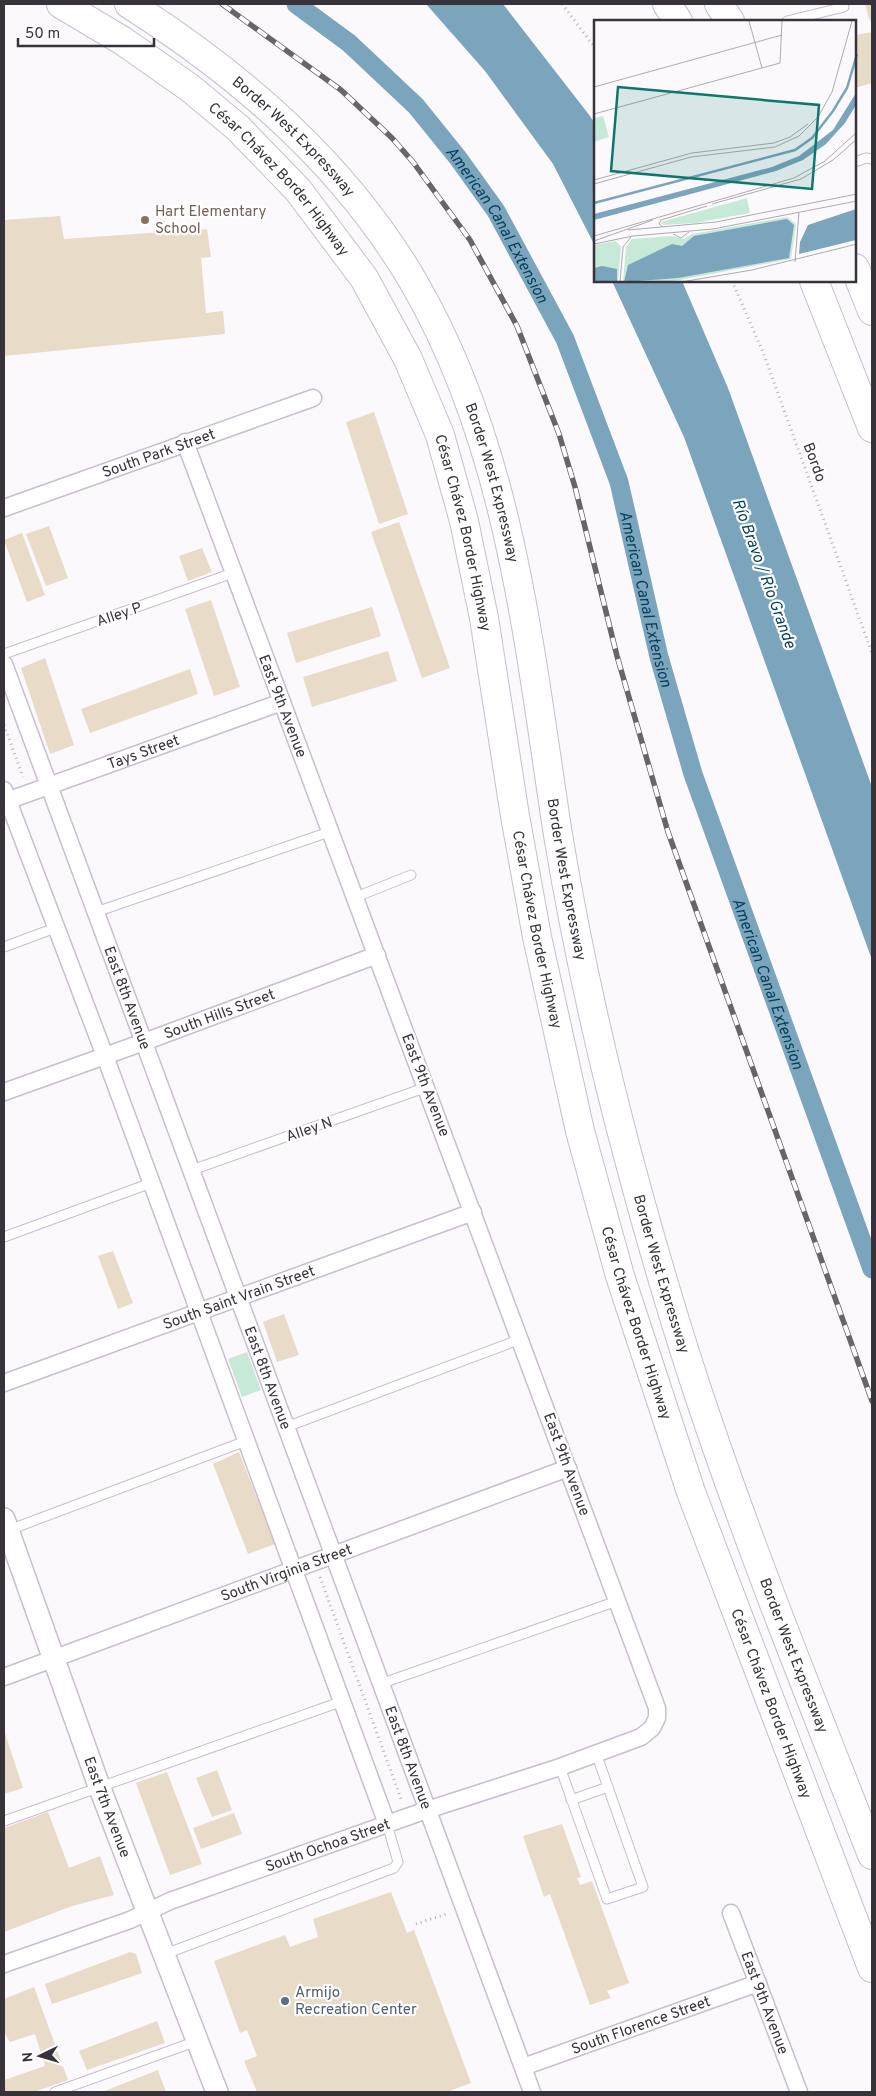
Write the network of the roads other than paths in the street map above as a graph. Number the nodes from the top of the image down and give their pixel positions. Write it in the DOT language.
graph roads {
  1 [pos="60,4"];
  2 [pos="128,4"];
  3 [pos="667,4"];
  4 [pos="719,4"];
  5 [pos="844,7"];
  6 [pos="677,20"];
  7 [pos="729,20"];
  8 [pos="790,20"];
  9 [pos="872,159"];
  10 [pos="856,162"];
  11 [pos="856,271"];
  12 [pos="814,282"];
  13 [pos="872,311"];
  14 [pos="313,398"];
  15 [pos="872,428"];
  16 [pos="185,442"];
  17 [pos="4,508"];
  18 [pos="233,573"];
  19 [pos="4,654"];
  20 [pos="4,664"];
  21 [pos="282,702"];
  22 [pos="48,785"];
  23 [pos="5,797"];
  24 [pos="332,831"];
  25 [pos="411,875"];
  26 [pos="356,897"];
  27 [pos="96,912"];
  28 [pos="55,928"];
  29 [pos="4,947"];
  30 [pos="377,954"];
  31 [pos="144,1042"];
  32 [pos="105,1056"];
  33 [pos="427,1087"];
  34 [pos="4,1092"];
  35 [pos="192,1170"];
  36 [pos="152,1184"];
  37 [pos="473,1212"];
  38 [pos="4,1237"];
  39 [pos="239,1298"];
  40 [pos="198,1312"];
  41 [pos="521,1340"];
  42 [pos="4,1383"];
  43 [pos="286,1427"];
  44 [pos="246,1441"];
  45 [pos="568,1468"];
  46 [pos="5,1527"];
  47 [pos="334,1555"];
  48 [pos="294,1570"];
  49 [pos="617,1601"];
  50 [pos="54,1659"];
  51 [pos="4,1677"];
  52 [pos="380,1684"];
  53 [pos="343,1701"];
  54 [pos="652,1728"];
  55 [pos="596,1754"];
  56 [pos="560,1767"];
  57 [pos="99,1786"];
  58 [pos="608,1787"];
  59 [pos="571,1800"];
  60 [pos="429,1809"];
  61 [pos="4,1821"];
  62 [pos="387,1824"];
  63 [pos="872,1855"];
  64 [pos="148,1912"];
  65 [pos="731,1913"];
  66 [pos="165,1954"];
  67 [pos="4,1964"];
  68 [pos="872,1968"];
  69 [pos="758,1983"];
  70 [pos="197,2041"];
  71 [pos="523,2067"];
  72 [pos="55,2092"];
  73 [pos="217,2092"];
  74 [pos="532,2092"];
  75 [pos="799,2092"];
  1 -- 68 [label="highway, César Chávez Border Highway"];
  2 -- 63 [label="highway, Border West Expressway"];
  3 -- 6 [label="highway"];
  4 -- 7 [label="highway"];
  5 -- 8 [label="lane"];
  9 -- 10 [label="lane"];
  11 -- 13 [label="highway"];
  12 -- 15 [label="highway"];
  14 -- 16 [label="street, South Park Street"];
  16 -- 17 [label="street, South Park Street"];
  16 -- 18 [label="street, East 9th Avenue"];
  18 -- 19 [label="lane, Alley P"];
  18 -- 21 [label="street, East 9th Avenue"];
  20 -- 22 [label="street, East 8th Avenue"];
  21 -- 22 [label="street, Tays Street"];
  21 -- 24 [label="street, East 9th Avenue"];
  22 -- 23 [label="street, Tays Street"];
  22 -- 27 [label="street, East 8th Avenue"];
  23 -- 28 [label="street"];
  24 -- 26 [label="street, East 9th Avenue"];
  24 -- 27 [label="lane"];
  25 -- 26 [label="lane"];
  26 -- 30 [label="street, East 9th Avenue"];
  27 -- 31 [label="street, East 8th Avenue"];
  28 -- 29 [label="lane"];
  28 -- 32 [label="street"];
  30 -- 31 [label="street, South Hills Street"];
  30 -- 33 [label="street, East 9th Avenue"];
  31 -- 32 [label="street, South Hills Street"];
  31 -- 35 [label="street, East 8th Avenue"];
  32 -- 34 [label="street, South Hills Street"];
  32 -- 36 [label="street"];
  33 -- 35 [label="lane, Alley N"];
  33 -- 37 [label="street, East 9th Avenue"];
  35 -- 39 [label="street, East 8th Avenue"];
  36 -- 38 [label="lane"];
  36 -- 40 [label="street"];
  37 -- 39 [label="street, South Saint Vrain Street"];
  37 -- 41 [label="street, East 9th Avenue"];
  39 -- 40 [label="street, South Saint Vrain Street"];
  39 -- 43 [label="street, East 8th Avenue"];
  40 -- 42 [label="street, South Saint Vrain Street"];
  40 -- 44 [label="street"];
  41 -- 43 [label="lane"];
  41 -- 45 [label="street, East 9th Avenue"];
  43 -- 47 [label="street, East 8th Avenue"];
  44 -- 46 [label="lane"];
  44 -- 48 [label="street"];
  45 -- 47 [label="street, South Virginia Street"];
  45 -- 49 [label="street, East 9th Avenue"];
  46 -- 50 [label="street, East 7th Avenue"];
  47 -- 48 [label="street, South Virginia Street"];
  47 -- 52 [label="street, East 8th Avenue"];
  48 -- 50 [label="street, South Virginia Street"];
  48 -- 53 [label="street"];
  49 -- 52 [label="lane"];
  49 -- 54 [label="street, East 9th Avenue"];
  50 -- 51 [label="street, South Virginia Street"];
  50 -- 57 [label="street, East 7th Avenue"];
  52 -- 60 [label="street, East 8th Avenue"];
  53 -- 57 [label="lane"];
  53 -- 62 [label="street"];
  54 -- 55 [label="street, South Ochoa Street"];
  55 -- 56 [label="street, South Ochoa Street"];
  55 -- 58 [label="lane"];
  56 -- 59 [label="lane"];
  56 -- 60 [label="street, South Ochoa Street"];
  57 -- 61 [label="lane"];
  57 -- 64 [label="street, East 7th Avenue"];
  58 -- 59 [label="lane"];
  58 -- 59 [label="lane"];
  60 -- 62 [label="street, South Ochoa Street"];
  60 -- 71 [label="street, East 8th Avenue"];
  62 -- 64 [label="street, South Ochoa Street"];
  62 -- 66 [label="lane"];
  64 -- 66 [label="street, East 7th Avenue"];
  64 -- 67 [label="street, South Ochoa Street"];
  65 -- 69 [label="street, East 9th Avenue"];
  66 -- 70 [label="street, East 7th Avenue"];
  69 -- 71 [label="street, South Florence Street"];
  69 -- 75 [label="street, East 9th Avenue"];
  70 -- 72 [label="lane"];
  70 -- 73 [label="street, East 7th Avenue"];
  71 -- 74 [label="street, East 8th Avenue"];
}
